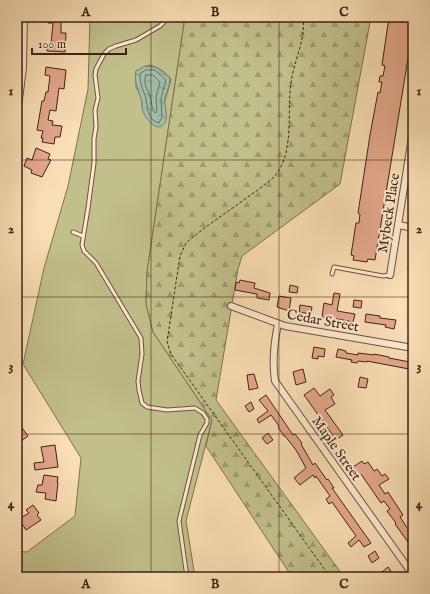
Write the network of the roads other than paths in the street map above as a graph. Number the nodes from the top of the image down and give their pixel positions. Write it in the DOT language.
graph roads {
  1 [pos="24,17"];
  2 [pos="169,17"];
  3 [pos="17,115"];
  4 [pos="413,132"];
  5 [pos="399,226"];
  6 [pos="413,228"];
  7 [pos="73,232"];
  8 [pos="83,236"];
  9 [pos="332,274"];
  10 [pos="390,274"];
  11 [pos="231,306"];
  12 [pos="278,324"];
  13 [pos="413,348"];
  14 [pos="413,575"];
  15 [pos="187,577"];
  1 -- 3 [label="street"];
  2 -- 8 [label="lane"];
  4 -- 5 [label="street, Mybeck Place"];
  5 -- 6 [label="street"];
  5 -- 10 [label="street, Mybeck Place"];
  7 -- 8 [label="lane"];
  8 -- 15 [label="lane"];
  9 -- 10 [label="lane"];
  11 -- 12 [label="street, Cedar Street"];
  12 -- 13 [label="street, Cedar Street"];
  12 -- 14 [label="street, Maple Street"];
}
